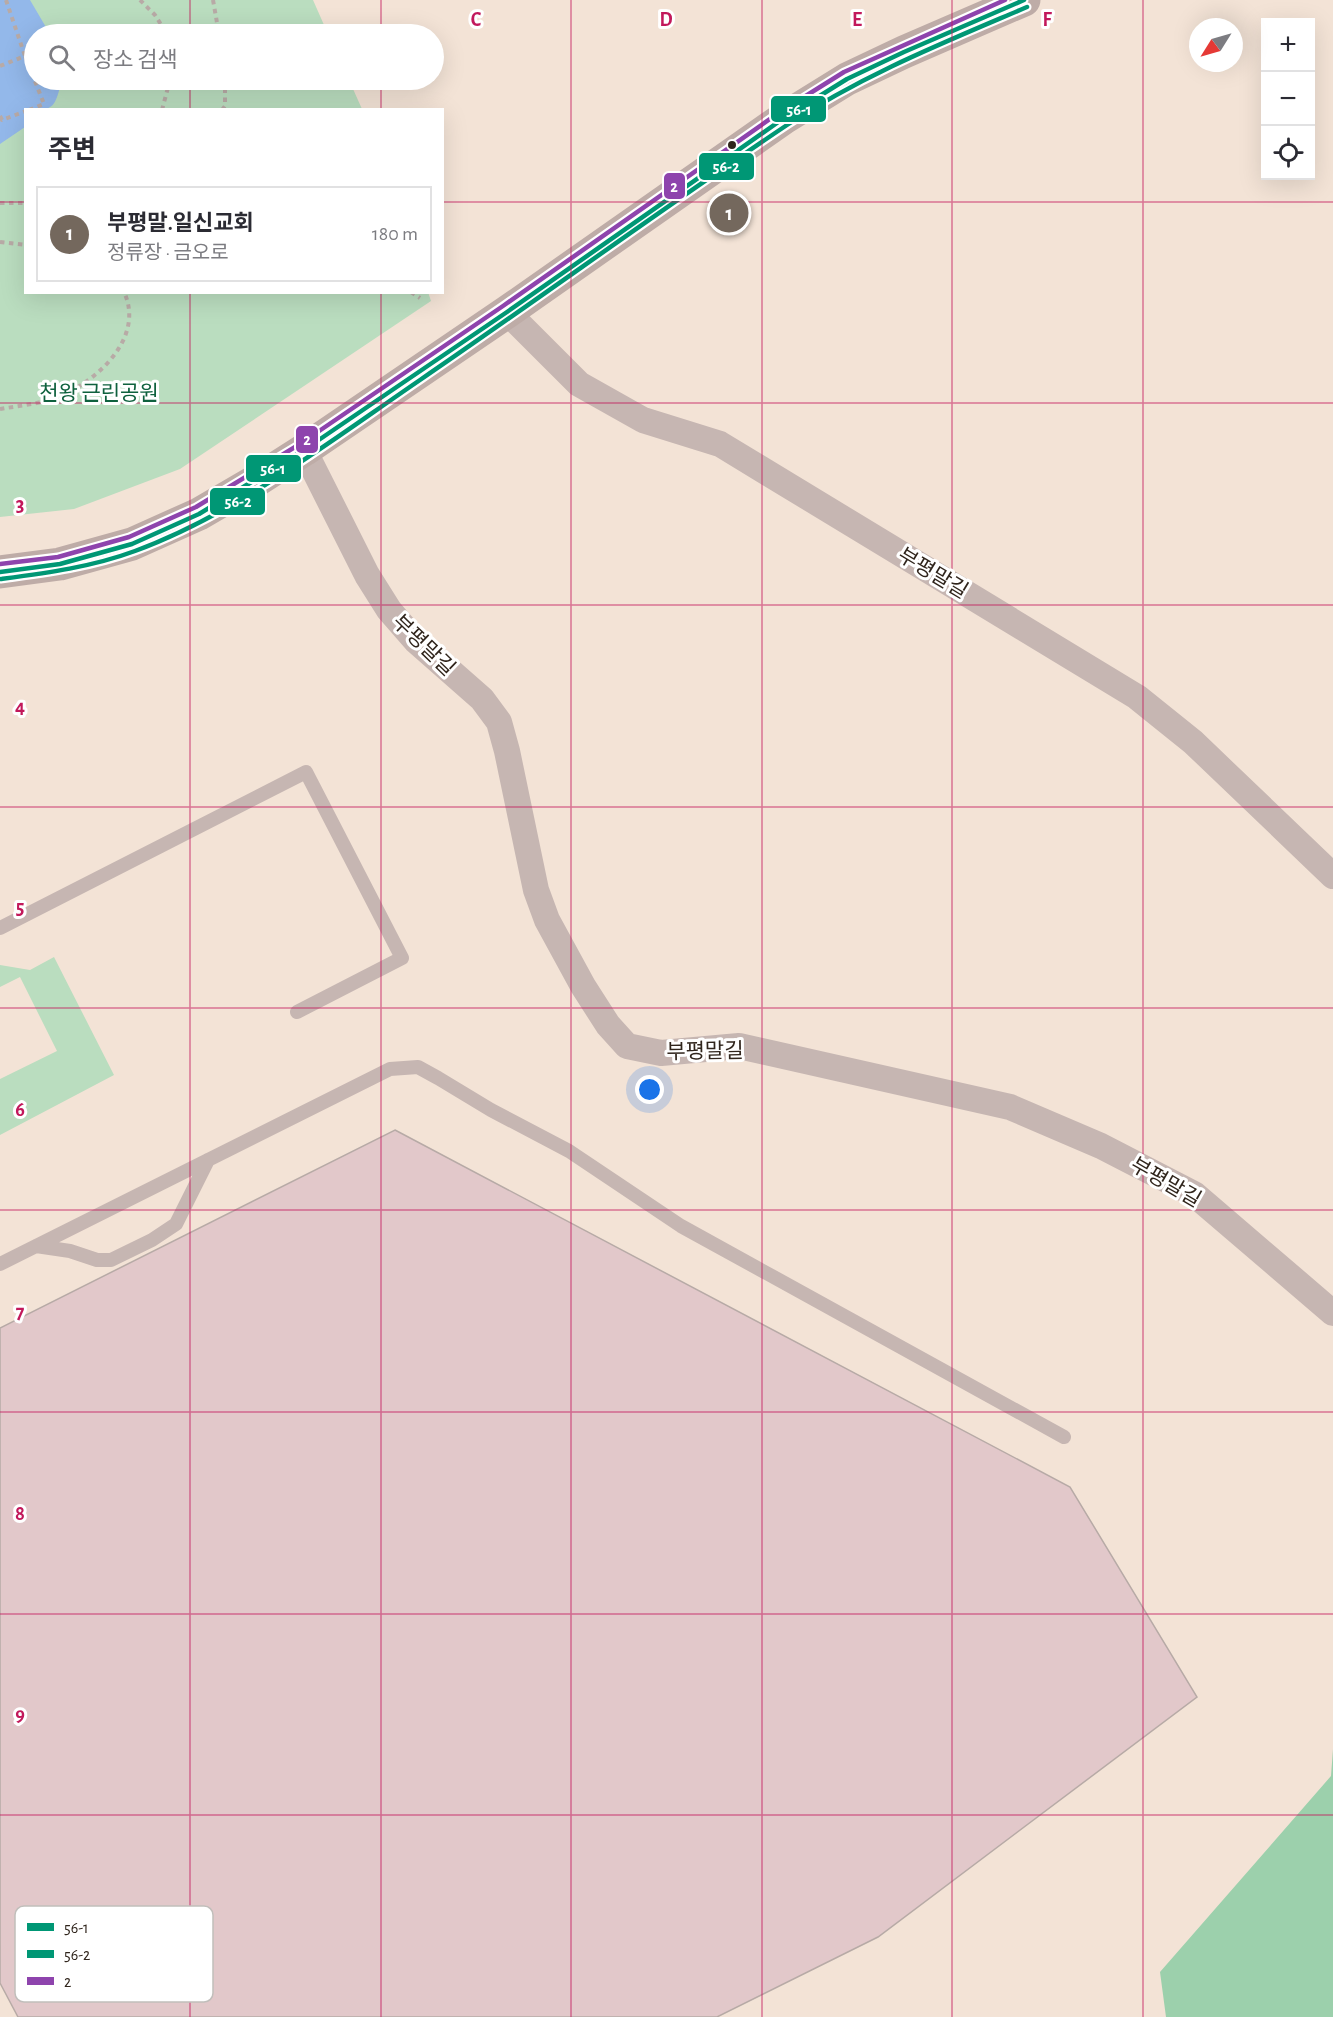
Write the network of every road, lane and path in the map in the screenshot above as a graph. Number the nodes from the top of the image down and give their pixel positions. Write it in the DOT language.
graph roads {
  1 [pos="6,0"];
  2 [pos="140,0"];
  3 [pos="213,0"];
  4 [pos="1024,0"];
  5 [pos="161,24"];
  6 [pos="217,24"];
  7 [pos="24,50"];
  8 [pos="24,57"];
  9 [pos="0,66"];
  10 [pos="39,90"];
  11 [pos="167,90"];
  12 [pos="225,90"];
  13 [pos="33,108"];
  14 [pos="163,108"];
  15 [pos="224,108"];
  16 [pos="24,111"];
  17 [pos="0,116"];
  18 [pos="0,203"];
  19 [pos="24,203"];
  20 [pos="0,243"];
  21 [pos="24,245"];
  22 [pos="124,294"];
  23 [pos="414,294"];
  24 [pos="420,298"];
  25 [pos="507,312"];
  26 [pos="0,409"];
  27 [pos="304,450"];
  28 [pos="0,572"];
  29 [pos="1333,876"];
  30 [pos="0,928"];
  31 [pos="297,1012"];
  32 [pos="208,1160"];
  33 [pos="36,1246"];
  34 [pos="0,1264"];
  35 [pos="1333,1313"];
  36 [pos="1064,1437"];
  1 -- 7 [label="path"];
  2 -- 5 [label="path"];
  3 -- 6 [label="path"];
  4 -- 25 [label="main road"];
  8 -- 9 [label="path"];
  10 -- 13 [label="path"];
  11 -- 14 [label="path"];
  12 -- 15 [label="path"];
  16 -- 17 [label="path"];
  18 -- 19 [label="path"];
  20 -- 21 [label="path"];
  22 -- 26 [label="path"];
  23 -- 24 [label="path"];
  25 -- 27 [label="main road"];
  25 -- 29 [label="street, 부평말길"];
  27 -- 28 [label="main road"];
  27 -- 35 [label="street, 부평말길"];
  30 -- 31 [label="lane"];
  32 -- 33 [label="lane"];
  32 -- 33 [label="lane"];
  32 -- 36 [label="lane"];
  33 -- 34 [label="lane"];
}
